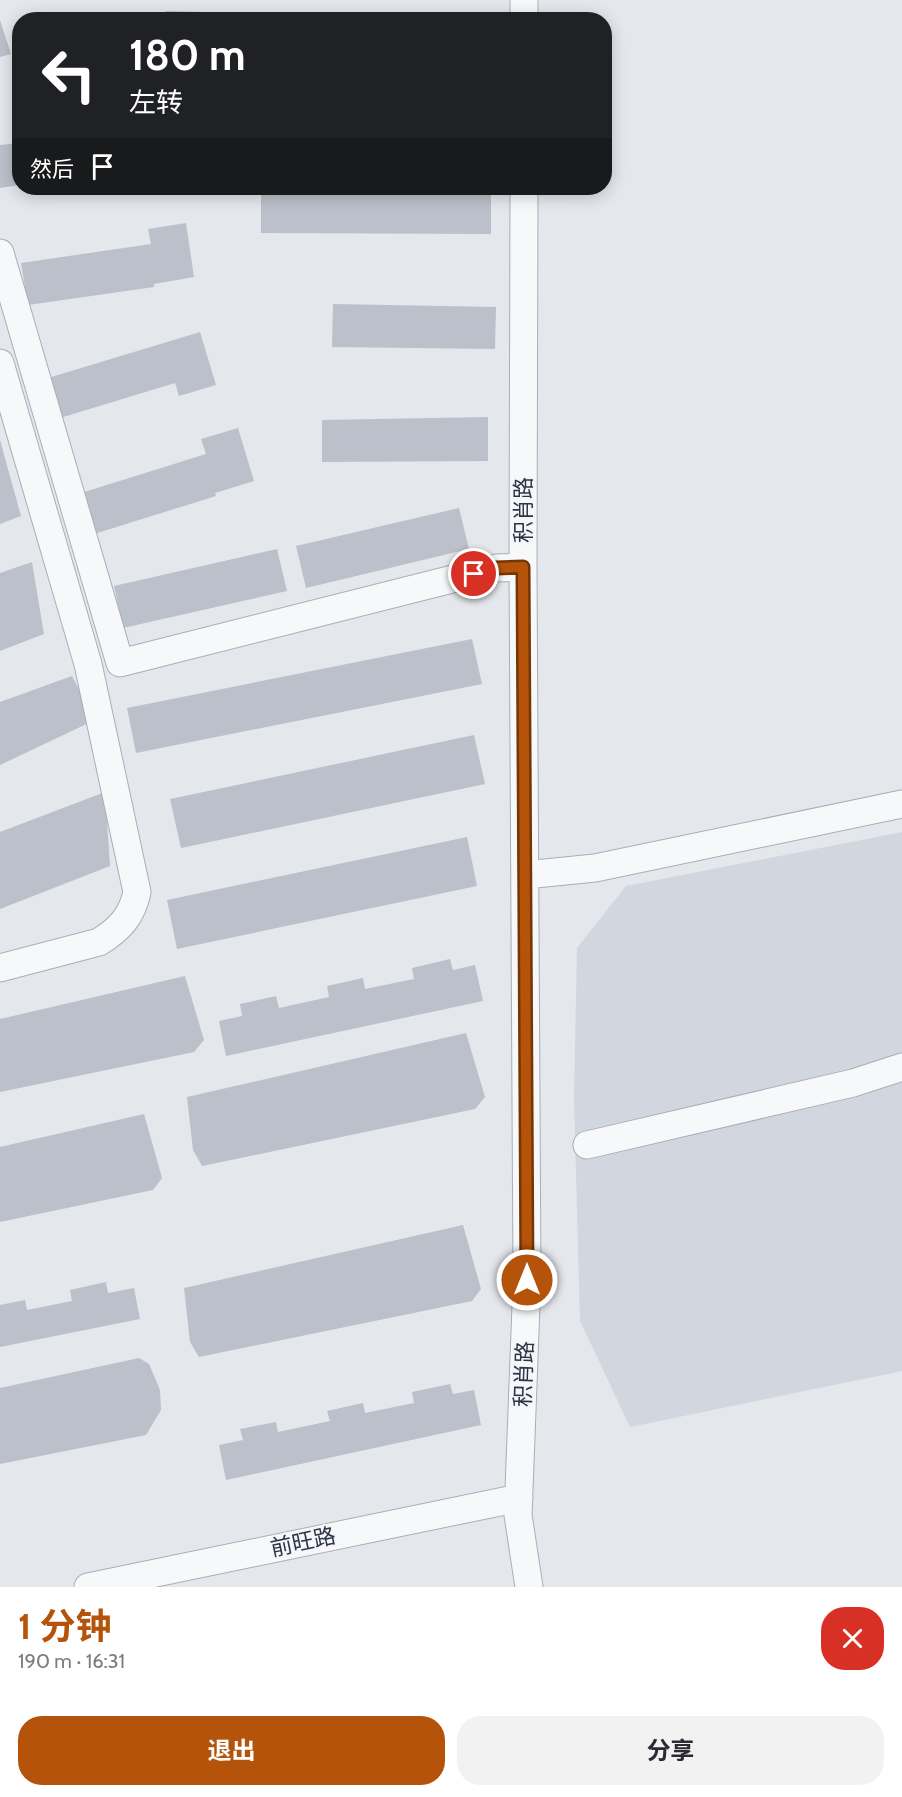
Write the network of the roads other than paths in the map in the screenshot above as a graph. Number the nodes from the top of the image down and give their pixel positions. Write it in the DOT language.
graph roads {
  1 [pos="524,195"];
  2 [pos="0,253"];
  3 [pos="0,363"];
  4 [pos="523,567"];
  5 [pos="902,804"];
  6 [pos="525,875"];
  7 [pos="0,968"];
  8 [pos="902,1067"];
  9 [pos="587,1145"];
  10 [pos="519,1506"];
  11 [pos="88,1587"];
  12 [pos="177,1587"];
  13 [pos="529,1587"];
  1 -- 4 [label="street, 积肖路"];
  2 -- 4 [label="street"];
  3 -- 7 [label="street"];
  4 -- 6 [label="street, 积肖路"];
  5 -- 6 [label="street"];
  6 -- 10 [label="street, 积肖路"];
  8 -- 9 [label="street"];
  10 -- 11 [label="street, 前旺路"];
  10 -- 12 [label="street, 前旺路"];
  10 -- 13 [label="street, 积肖路"];
}
